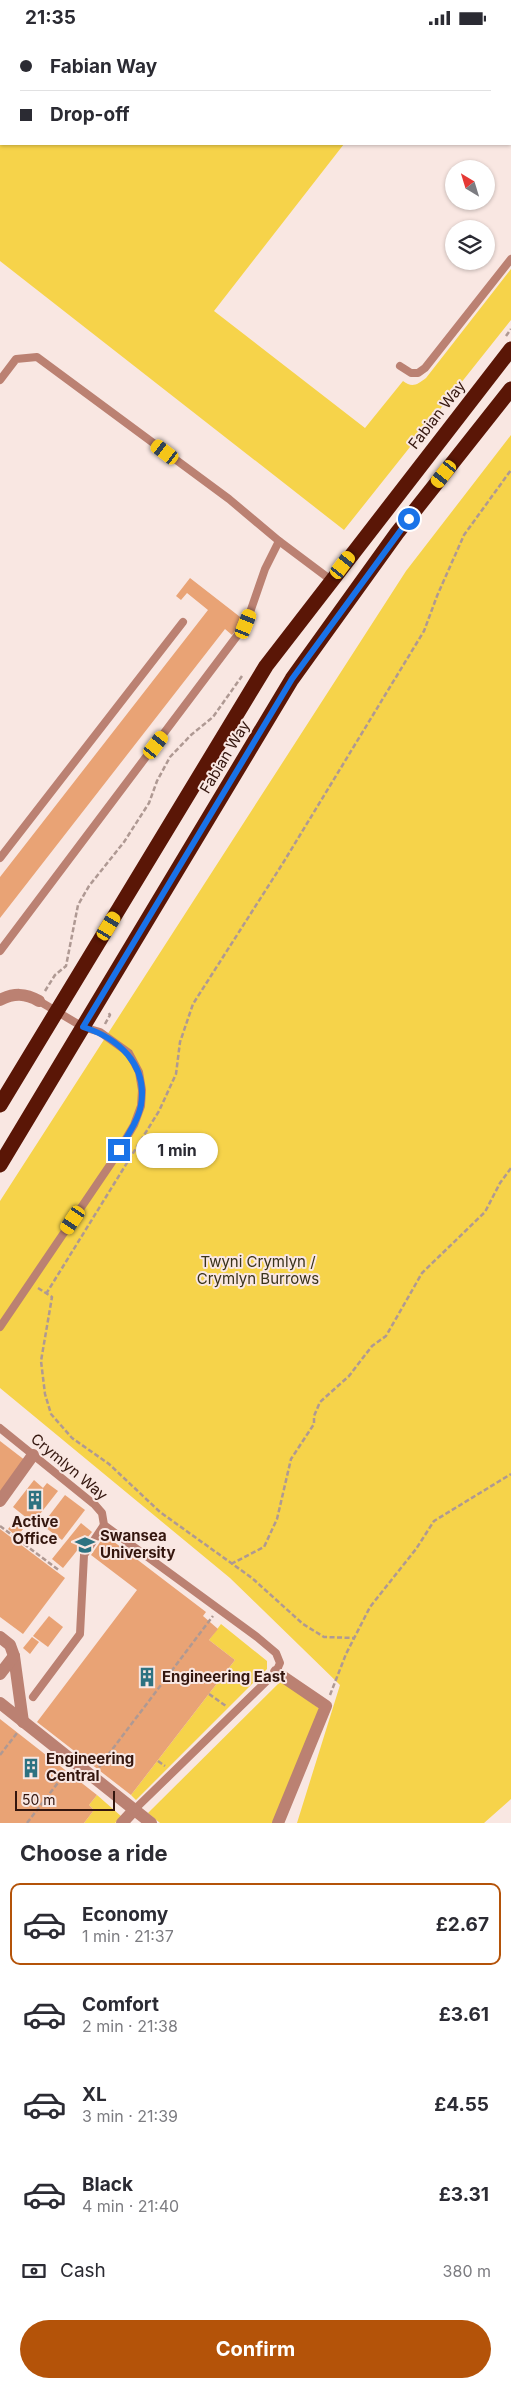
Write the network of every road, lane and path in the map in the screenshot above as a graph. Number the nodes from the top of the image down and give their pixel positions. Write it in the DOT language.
graph roads {
  1 [pos="511,259"];
  2 [pos="511,349"];
  3 [pos="400,365"];
  4 [pos="0,380"];
  5 [pos="511,389"];
  6 [pos="511,470"];
  7 [pos="279,541"];
  8 [pos="332,580"];
  9 [pos="183,622"];
  10 [pos="0,858"];
  11 [pos="0,951"];
  12 [pos="0,1000"];
  13 [pos="39,1001"];
  14 [pos="107,1007"];
  15 [pos="56,1012"];
  16 [pos="83,1027"];
  17 [pos="100,1032"];
  18 [pos="0,1105"];
  19 [pos="0,1165"];
  20 [pos="511,1168"];
  21 [pos="31,1283"];
  22 [pos="46,1294"];
  23 [pos="0,1327"];
  24 [pos="0,1428"];
  25 [pos="33,1455"];
  26 [pos="511,1474"];
  27 [pos="0,1501"];
  28 [pos="104,1525"];
  29 [pos="0,1526"];
  30 [pos="231,1564"];
  31 [pos="60,1571"];
  32 [pos="219,1607"];
  33 [pos="0,1637"];
  34 [pos="354,1638"];
  35 [pos="14,1656"];
  36 [pos="276,1672"];
  37 [pos="0,1674"];
  38 [pos="209,1693"];
  39 [pos="33,1697"];
  40 [pos="0,1703"];
  41 [pos="326,1706"];
  42 [pos="234,1713"];
  43 [pos="27,1725"];
  44 [pos="0,1755"];
  45 [pos="74,1762"];
  46 [pos="92,1777"];
  47 [pos="134,1810"];
  48 [pos="27,1823"];
  49 [pos="122,1823"];
  50 [pos="151,1823"];
  51 [pos="278,1823"];
  1 -- 3 [label="lane"];
  2 -- 8 [label="highway, Fabian Way"];
  4 -- 7 [label="lane"];
  5 -- 16 [label="highway, Fabian Way"];
  6 -- 22 [label="path"];
  7 -- 8 [label="lane"];
  7 -- 11 [label="lane"];
  8 -- 15 [label="highway, Fabian Way"];
  9 -- 10 [label="lane"];
  12 -- 13 [label="street"];
  13 -- 15 [label="lane"];
  14 -- 17 [label="path"];
  15 -- 16 [label="lane"];
  15 -- 18 [label="highway, Fabian Way"];
  16 -- 17 [label="lane"];
  16 -- 19 [label="highway, Fabian Way"];
  17 -- 21 [label="lane"];
  20 -- 30 [label="path"];
  21 -- 22 [label="path"];
  21 -- 23 [label="lane"];
  22 -- 30 [label="path"];
  24 -- 25 [label="lane, Crymlyn Way"];
  25 -- 27 [label="street"];
  25 -- 28 [label="lane, Crymlyn Way"];
  26 -- 34 [label="path"];
  28 -- 32 [label="lane, Crymlyn Way"];
  28 -- 39 [label="lane"];
  29 -- 31 [label="path"];
  30 -- 34 [label="path"];
  32 -- 36 [label="lane, Crymlyn Way"];
  32 -- 46 [label="path"];
  33 -- 35 [label="street"];
  34 -- 41 [label="path"];
  35 -- 37 [label="street"];
  35 -- 43 [label="street"];
  36 -- 41 [label="street"];
  36 -- 42 [label="lane"];
  38 -- 42 [label="path"];
  40 -- 43 [label="street"];
  41 -- 51 [label="street"];
  42 -- 47 [label="lane"];
  43 -- 44 [label="path"];
  43 -- 45 [label="street"];
  45 -- 46 [label="street"];
  45 -- 48 [label="path"];
  46 -- 47 [label="street"];
  47 -- 49 [label="street"];
  47 -- 50 [label="street"];
}
